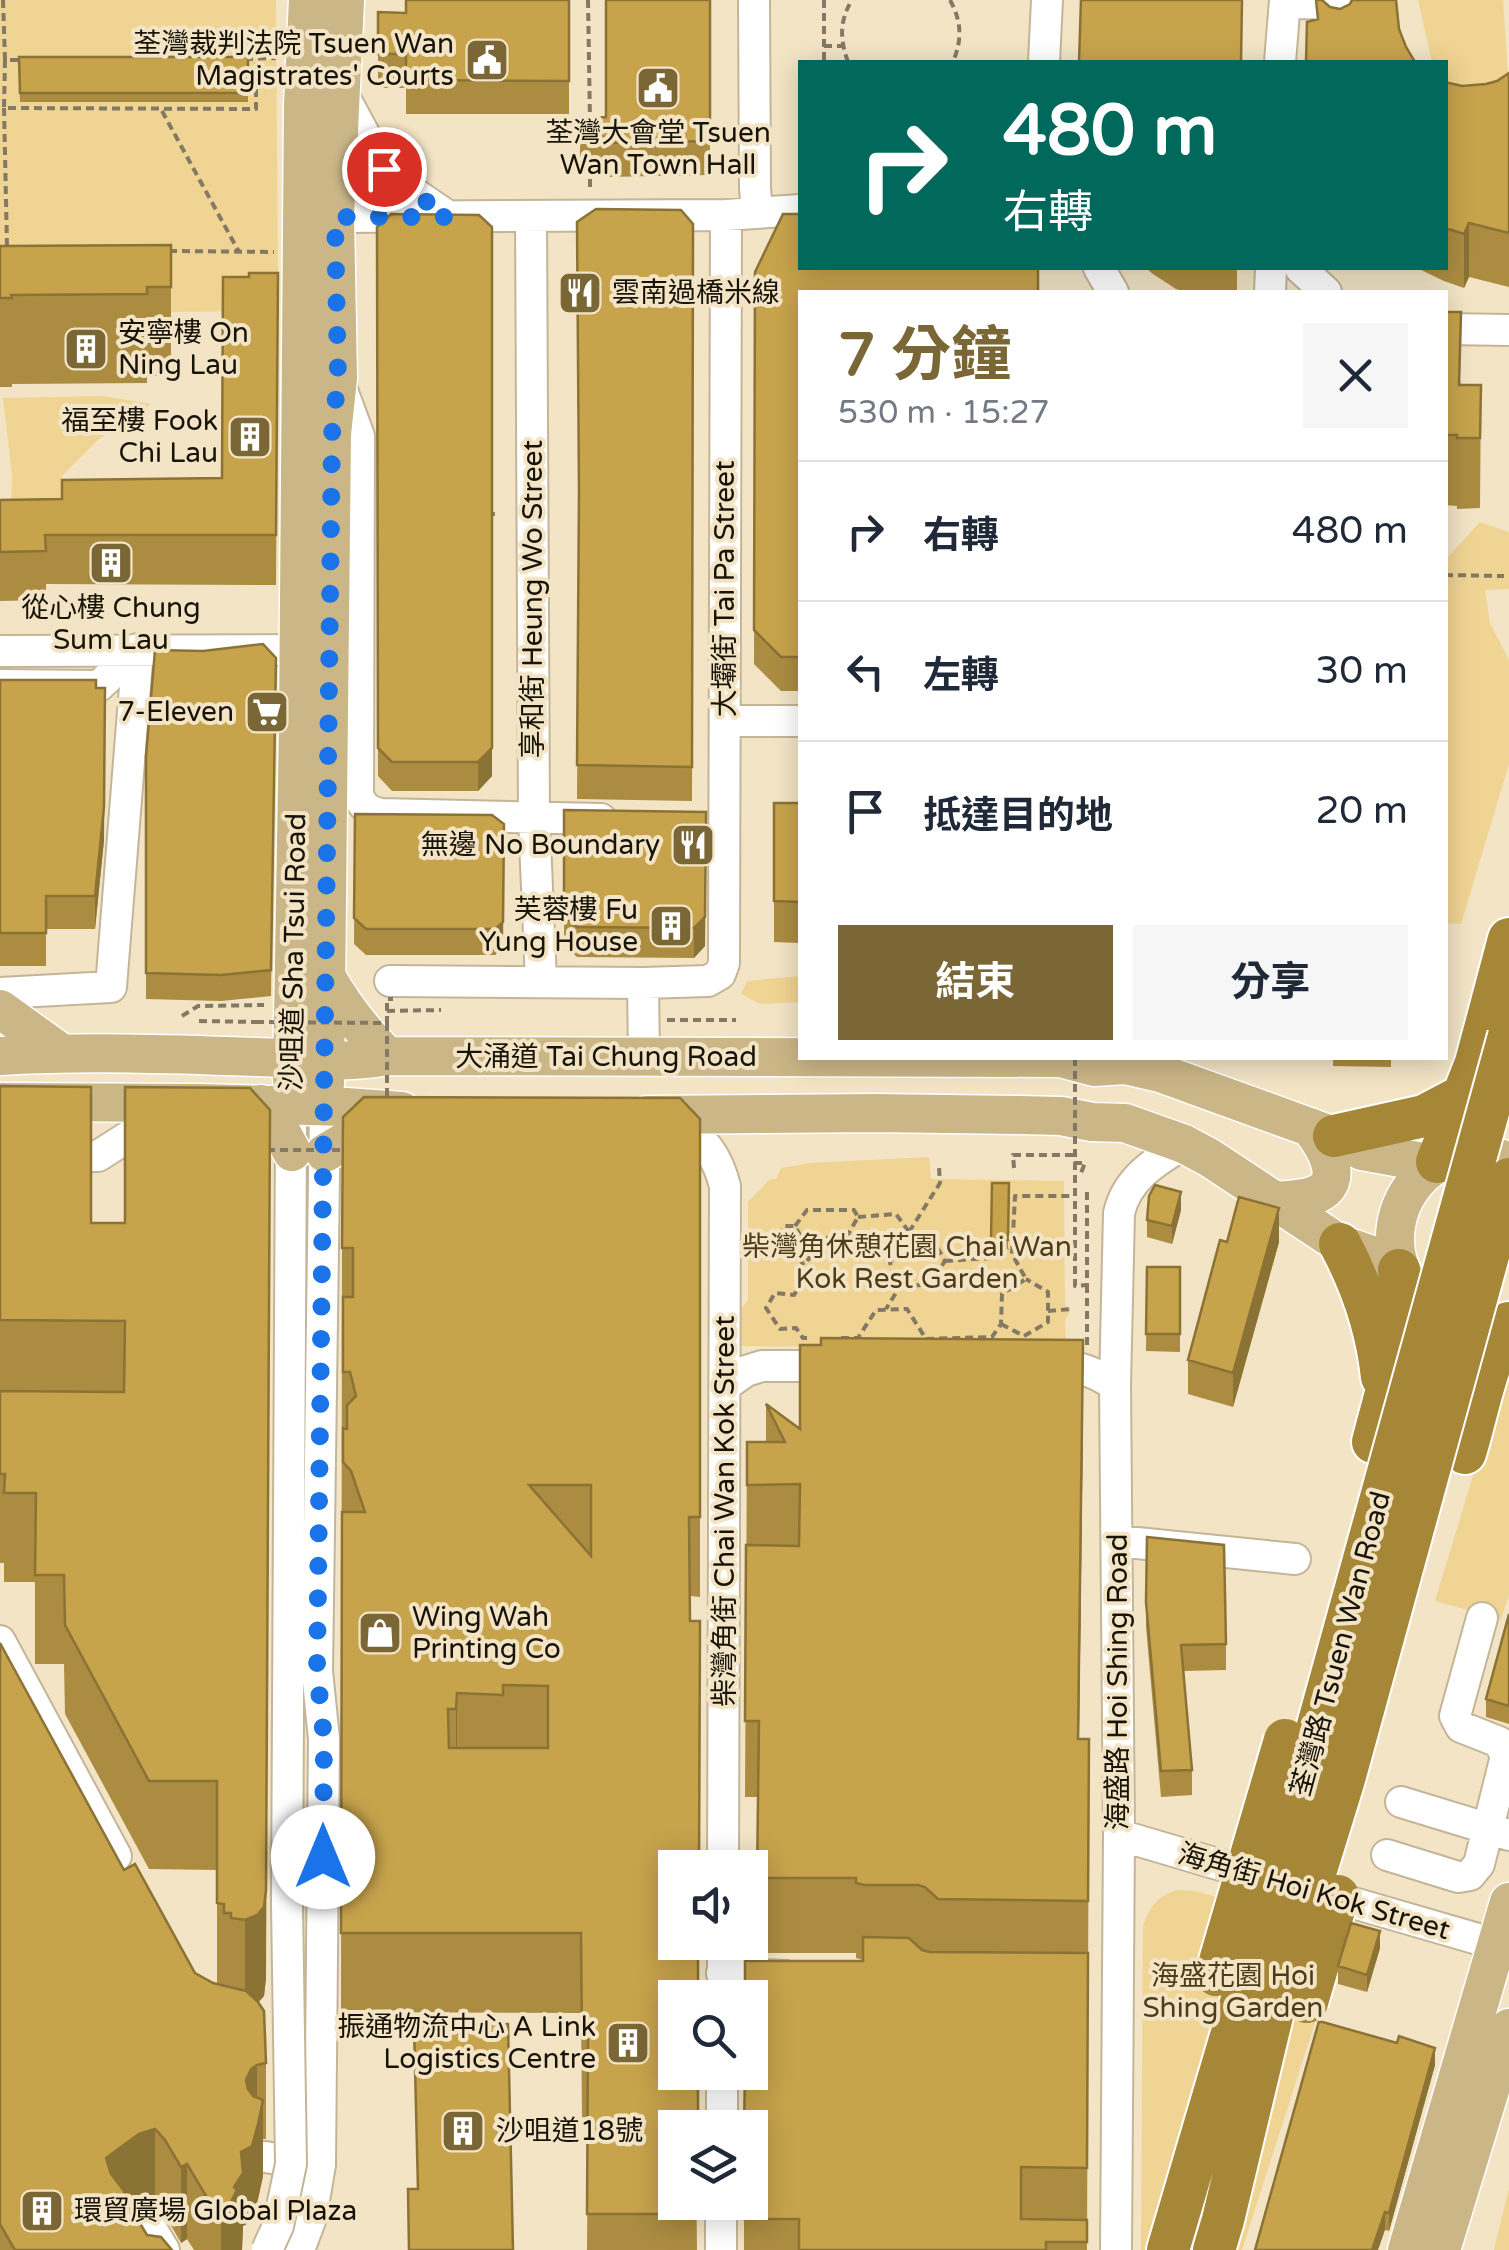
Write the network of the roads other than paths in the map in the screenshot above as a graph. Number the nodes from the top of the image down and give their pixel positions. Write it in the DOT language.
graph roads {
  1 [pos="308,0"];
  2 [pos="345,0"];
  3 [pos="754,0"];
  4 [pos="1047,0"];
  5 [pos="1285,1"];
  6 [pos="1338,44"];
  7 [pos="1044,60"];
  8 [pos="1280,60"];
  9 [pos="341,91"];
  10 [pos="798,210"];
  11 [pos="757,212"];
  12 [pos="726,215"];
  13 [pos="335,217"];
  14 [pos="449,217"];
  15 [pos="531,218"];
  16 [pos="1302,270"];
  17 [pos="1324,290"];
  18 [pos="1448,329"];
  19 [pos="1509,330"];
  20 [pos="338,378"];
  21 [pos="138,649"];
  22 [pos="314,650"];
  23 [pos="0,651"];
  24 [pos="0,684"];
  25 [pos="726,721"];
  26 [pos="798,721"];
  27 [pos="534,818"];
  28 [pos="634,819"];
  29 [pos="690,820"];
  30 [pos="724,820"];
  31 [pos="1509,939"];
  32 [pos="540,981"];
  33 [pos="390,997"];
  34 [pos="644,998"];
  35 [pos="322,1000"];
  36 [pos="2,1006"];
  37 [pos="1498,1030"];
  38 [pos="387,1039"];
  39 [pos="60,1052"];
  40 [pos="0,1056"];
  41 [pos="644,1057"];
  42 [pos="798,1058"];
  43 [pos="309,1060"];
  44 [pos="1073,1060"];
  45 [pos="1154,1065"];
  46 [pos="1462,1096"];
  47 [pos="0,1102"];
  48 [pos="181,1102"];
  49 [pos="292,1106"];
  50 [pos="622,1115"];
  51 [pos="672,1116"];
  52 [pos="1322,1131"];
  53 [pos="1184,1144"];
  54 [pos="306,1151"];
  55 [pos="0,1158"];
  56 [pos="1509,1162"];
  57 [pos="1436,1163"];
  58 [pos="1509,1179"];
  59 [pos="1274,1201"];
  60 [pos="1340,1244"];
  61 [pos="1398,1267"];
  62 [pos="1509,1313"];
  63 [pos="1509,1322"];
  64 [pos="1014,1365"];
  65 [pos="878,1366"];
  66 [pos="1115,1384"];
  67 [pos="726,1386"];
  68 [pos="1384,1398"];
  69 [pos="1117,1541"];
  70 [pos="1295,1560"];
  71 [pos="1482,1618"];
  72 [pos="0,1641"];
  73 [pos="317,1671"];
  74 [pos="294,1739"];
  75 [pos="1402,1802"];
  76 [pos="1499,1832"];
  77 [pos="1119,1836"];
  78 [pos="723,1850"];
  79 [pos="1387,1855"];
  80 [pos="131,1882"];
  81 [pos="1509,1902"];
  82 [pos="295,1904"];
  83 [pos="1503,1946"];
  84 [pos="723,1977"];
  85 [pos="805,1978"];
  86 [pos="1509,2028"];
  87 [pos="1201,2138"];
  88 [pos="264,2157"];
  89 [pos="320,2165"];
  90 [pos="722,2220"];
  91 [pos="1219,2235"];
  92 [pos="134,2250"];
  93 [pos="164,2250"];
  94 [pos="267,2250"];
  95 [pos="282,2250"];
  96 [pos="299,2250"];
  97 [pos="721,2250"];
  98 [pos="1116,2250"];
  99 [pos="1168,2250"];
  100 [pos="1407,2250"];
  101 [pos="1441,2250"];
  1 -- 22 [label="main road, 沙咀道 Sha Tsui Road"];
  2 -- 9 [label="main road, 沙咀道 Sha Tsui Road"];
  3 -- 11 [label="street"];
  4 -- 7 [label="street"];
  5 -- 6 [label="street"];
  5 -- 8 [label="street"];
  9 -- 13 [label="main road, 沙咀道 Sha Tsui Road"];
  9 -- 14 [label="street"];
  10 -- 11 [label="street"];
  11 -- 12 [label="street"];
  12 -- 15 [label="street"];
  12 -- 25 [label="street, 大壩街 Tai Pa Street"];
  13 -- 14 [label="street"];
  13 -- 20 [label="main road, 沙咀道 Sha Tsui Road"];
  14 -- 15 [label="street"];
  15 -- 27 [label="street, 享和街 Heung Wo Street"];
  16 -- 17 [label="street"];
  18 -- 19 [label="street"];
  20 -- 22 [label="main road, 沙咀道 Sha Tsui Road"];
  20 -- 27 [label="street, 沙咀道 Sha Tsui Road"];
  21 -- 22 [label="street"];
  21 -- 23 [label="street"];
  21 -- 24 [label="street"];
  21 -- 36 [label="street"];
  22 -- 35 [label="main road, 沙咀道 Sha Tsui Road"];
  25 -- 26 [label="street"];
  25 -- 30 [label="street, 大壩街 Tai Pa Street"];
  27 -- 28 [label="street"];
  27 -- 32 [label="street, 享和街 Heung Wo Street"];
  29 -- 30 [label="street"];
  30 -- 34 [label="street, 大壩街 Tai Pa Street"];
  31 -- 37 [label="highway"];
  32 -- 33 [label="street"];
  32 -- 34 [label="street"];
  34 -- 41 [label="street"];
  35 -- 38 [label="main road, bridge"];
  35 -- 43 [label="main road, 沙咀道 Sha Tsui Road"];
  36 -- 39 [label="main road"];
  37 -- 46 [label="highway"];
  37 -- 87 [label="highway, 荃灣路 Tsuen Wan Road, bridge"];
  38 -- 41 [label="main road, 大涌道 Tai Chung Road"];
  38 -- 43 [label="main road, 大涌道 Tai Chung Road"];
  39 -- 40 [label="main road, 大涌道 Tai Chung Road"];
  39 -- 43 [label="main road, 大涌道 Tai Chung Road"];
  41 -- 42 [label="main road, 大涌道 Tai Chung Road"];
  43 -- 49 [label="main road, 沙咀道 Sha Tsui Road"];
  44 -- 45 [label="main road, 大涌道 Tai Chung Road"];
  45 -- 52 [label="main road, 大涌道 Tai Chung Road"];
  46 -- 52 [label="highway"];
  46 -- 57 [label="highway"];
  47 -- 48 [label="main road"];
  48 -- 49 [label="main road"];
  48 -- 55 [label="street"];
  49 -- 54 [label="street, 沙咀道 Sha Tsui Road"];
  49 -- 54 [label="main road"];
  49 -- 54 [label="main road"];
  50 -- 51 [label="main road, 大涌道 Tai Chung Road"];
  51 -- 53 [label="main road, 大涌道 Tai Chung Road"];
  51 -- 67 [label="street, 柴灣角街 Chai Wan Kok Street"];
  52 -- 57 [label="main road, 大涌道 Tai Chung Road"];
  52 -- 59 [label="main road"];
  53 -- 59 [label="main road, 大涌道 Tai Chung Road"];
  53 -- 66 [label="street, 海盛路 Hoi Shing Road"];
  54 -- 73 [label="street, 沙咀道 Sha Tsui Road"];
  54 -- 74 [label="street, 沙咀道 Sha Tsui Road"];
  56 -- 57 [label="main road, 大涌道 Tai Chung Road"];
  57 -- 61 [label="main road"];
  58 -- 91 [label="highway, 荃灣路 Tsuen Wan Road, bridge"];
  59 -- 60 [label="main road, 大涌道 Tai Chung Road"];
  60 -- 61 [label="main road, 大涌道 Tai Chung Road"];
  60 -- 68 [label="highway"];
  61 -- 62 [label="main road"];
  61 -- 68 [label="highway"];
  63 -- 91 [label="highway, bridge"];
  64 -- 66 [label="street"];
  65 -- 67 [label="street"];
  66 -- 69 [label="street, 海盛路 Hoi Shing Road"];
  67 -- 78 [label="street, 柴灣角街 Chai Wan Kok Street"];
  68 -- 87 [label="highway, bridge"];
  69 -- 70 [label="street"];
  69 -- 77 [label="street, 海盛路 Hoi Shing Road"];
  71 -- 76 [label="street"];
  72 -- 80 [label="street"];
  73 -- 74 [label="street, 沙咀道 Sha Tsui Road"];
  73 -- 89 [label="street, 沙咀道 Sha Tsui Road"];
  74 -- 82 [label="street, 沙咀道 Sha Tsui Road"];
  75 -- 76 [label="street"];
  76 -- 79 [label="street"];
  77 -- 83 [label="street, 海角街 Hoi Kok Street"];
  77 -- 98 [label="street, 海盛路 Hoi Shing Road"];
  81 -- 83 [label="main road"];
  82 -- 94 [label="street, bridge"];
  82 -- 95 [label="street"];
  83 -- 100 [label="main road"];
  84 -- 85 [label="street"];
  86 -- 101 [label="main road"];
  87 -- 99 [label="highway, 荃灣路 Tsuen Wan Road"];
  88 -- 89 [label="street"];
  89 -- 96 [label="street, 沙咀道 Sha Tsui Road"];
  90 -- 97 [label="street"];
  92 -- 93 [label="street"];
}
